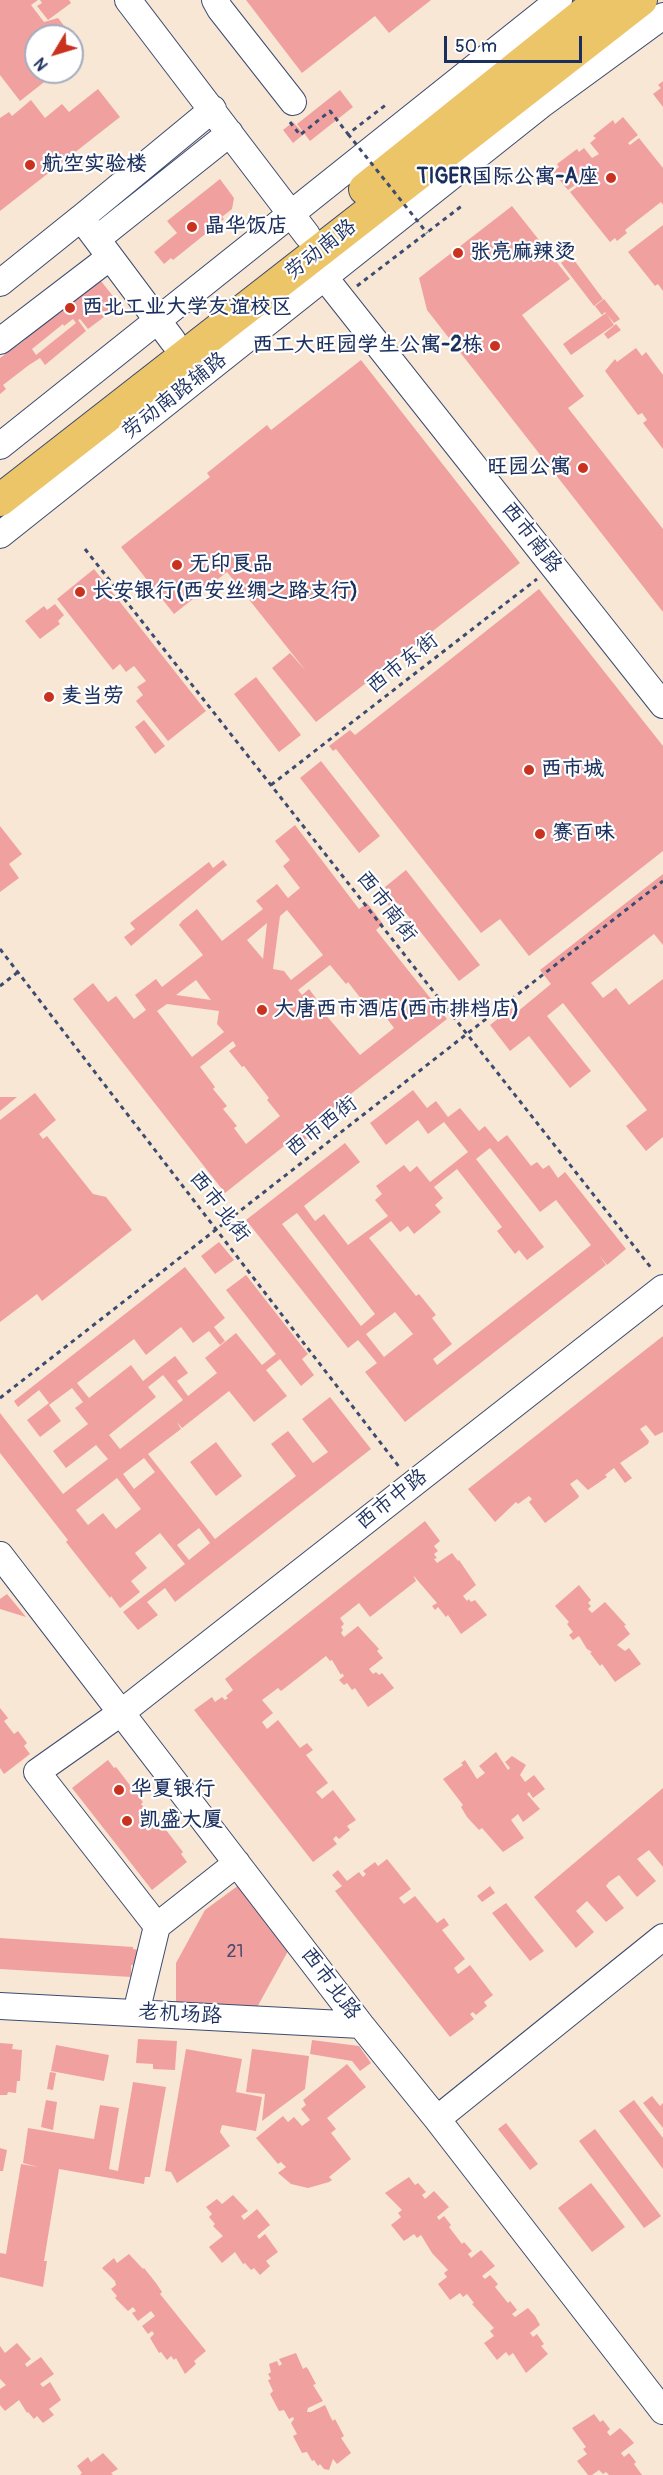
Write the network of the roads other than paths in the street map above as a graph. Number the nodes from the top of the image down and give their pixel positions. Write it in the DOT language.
graph roads {
  1 [pos="128,0"];
  2 [pos="215,0"];
  3 [pos="559,0"];
  4 [pos="601,0"];
  5 [pos="641,0"];
  6 [pos="663,16"];
  7 [pos="293,102"];
  8 [pos="213,109"];
  9 [pos="230,133"];
  10 [pos="81,218"];
  11 [pos="308,246"];
  12 [pos="103,248"];
  13 [pos="0,283"];
  14 [pos="165,331"];
  15 [pos="0,341"];
  16 [pos="0,446"];
  17 [pos="0,476"];
  18 [pos="0,500"];
  19 [pos="0,535"];
  20 [pos="663,705"];
  21 [pos="659,1281"];
  22 [pos="0,1555"];
  23 [pos="122,1712"];
  24 [pos="237,1863"];
  25 [pos="158,1926"];
  26 [pos="663,1937"];
  27 [pos="0,2006"];
  28 [pos="136,2013"];
  29 [pos="361,2025"];
  30 [pos="437,2119"];
  31 [pos="663,2411"];
  1 -- 8 [label="street, 西市南路"];
  2 -- 7 [label="street"];
  3 -- 11 [label="street, 劳动南路辅路"];
  4 -- 11 [label="main road, 劳动南路"];
  5 -- 11 [label="main road, 劳动南路"];
  6 -- 11 [label="street, 劳动南路辅路"];
  8 -- 9 [label="street, 西市南路"];
  8 -- 10 [label="street"];
  9 -- 11 [label="street, 西市南路"];
  9 -- 12 [label="street"];
  10 -- 12 [label="street"];
  10 -- 13 [label="street"];
  11 -- 14 [label="main road, 劳动南路"];
  11 -- 18 [label="main road, 劳动南路"];
  11 -- 19 [label="street, 劳动南路辅路"];
  11 -- 20 [label="street, 西市南路"];
  12 -- 14 [label="street"];
  12 -- 15 [label="street"];
  14 -- 16 [label="street"];
  14 -- 17 [label="main road, 劳动南路"];
  21 -- 23 [label="street, 西市中路"];
  22 -- 23 [label="street, 西市北路"];
  23 -- 24 [label="street, 西市北路"];
  23 -- 25 [label="street, 西市中路"];
  24 -- 25 [label="street"];
  24 -- 29 [label="street, 西市北路"];
  25 -- 28 [label="street"];
  26 -- 30 [label="street"];
  27 -- 28 [label="street, 老机场路"];
  28 -- 29 [label="street, 老机场路"];
  29 -- 30 [label="street, 西市北路"];
  30 -- 31 [label="street, 西市北路"];
}
